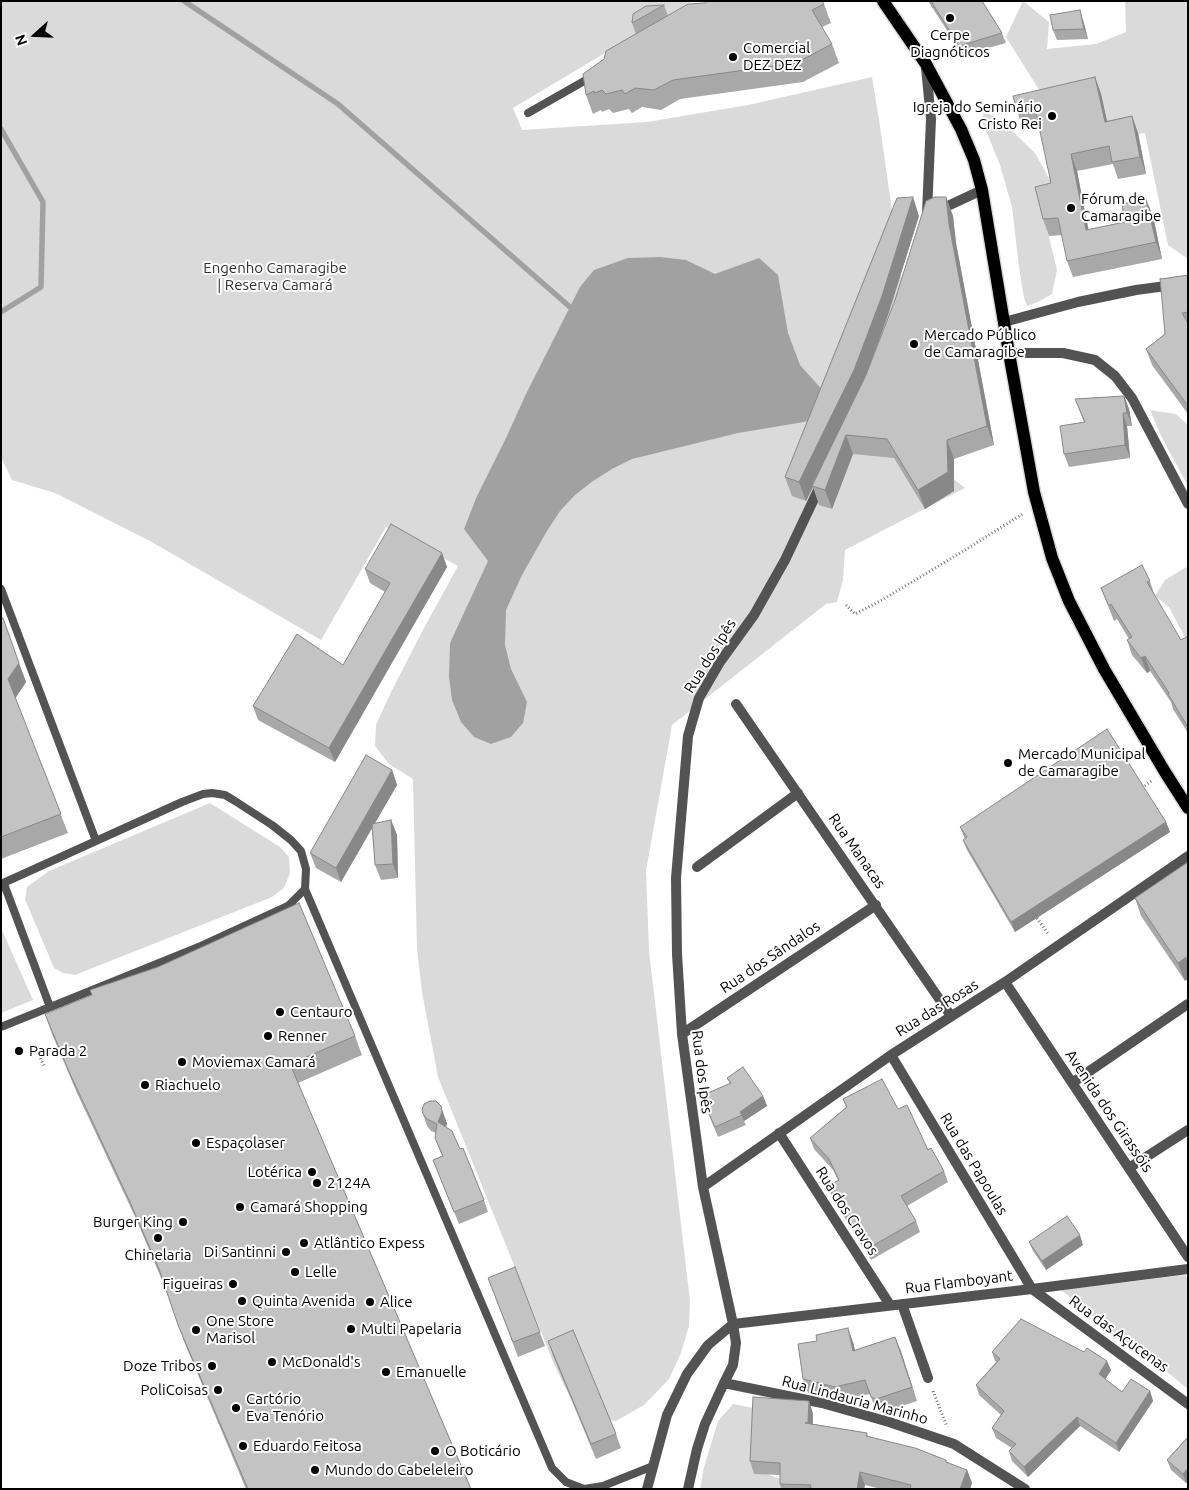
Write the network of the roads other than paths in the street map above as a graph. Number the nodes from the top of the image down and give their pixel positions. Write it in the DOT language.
graph roads {
  1 [pos="883,1"];
  2 [pos="926,64"];
  3 [pos="597,74"];
  4 [pos="528,113"];
  5 [pos="982,190"];
  6 [pos="1188,283"];
  7 [pos="1004,322"];
  8 [pos="1009,353"];
  9 [pos="824,478"];
  10 [pos="1188,504"];
  11 [pos="1,589"];
  12 [pos="736,704"];
  13 [pos="798,793"];
  14 [pos="1188,808"];
  15 [pos="96,841"];
  16 [pos="1188,856"];
  17 [pos="697,867"];
  18 [pos="2,884"];
  19 [pos="305,889"];
  20 [pos="876,905"];
  21 [pos="1005,982"];
  22 [pos="1188,1004"];
  23 [pos="50,1007"];
  24 [pos="952,1016"];
  25 [pos="1,1027"];
  26 [pos="682,1034"];
  27 [pos="891,1055"];
  28 [pos="1072,1083"];
  29 [pos="1188,1130"];
  30 [pos="779,1133"];
  31 [pos="1129,1168"];
  32 [pos="703,1187"];
  33 [pos="1187,1252"];
  34 [pos="1188,1269"];
  35 [pos="1032,1289"];
  36 [pos="902,1304"];
  37 [pos="890,1305"];
  38 [pos="733,1324"];
  39 [pos="928,1378"];
  40 [pos="724,1383"];
  41 [pos="1188,1404"];
  42 [pos="653,1466"];
  43 [pos="647,1489"];
  44 [pos="688,1489"];
  45 [pos="1025,1489"];
  1 -- 2 [label="main road"];
  2 -- 5 [label="main road"];
  2 -- 5 [label="street"];
  3 -- 4 [label="lane"];
  5 -- 7 [label="main road"];
  6 -- 7 [label="street"];
  7 -- 8 [label="main road"];
  8 -- 10 [label="street"];
  8 -- 14 [label="main road"];
  9 -- 26 [label="street, Rua dos Ipês"];
  11 -- 15 [label="lane"];
  12 -- 13 [label="street, Rua Manacas"];
  13 -- 17 [label="street"];
  13 -- 20 [label="street, Rua Manacas"];
  15 -- 18 [label="lane"];
  15 -- 19 [label="lane"];
  16 -- 21 [label="street, Rua das Rosas"];
  18 -- 23 [label="lane"];
  19 -- 23 [label="lane"];
  19 -- 42 [label="lane"];
  20 -- 24 [label="street, Rua Manacas"];
  20 -- 26 [label="street, Rua dos Sândalos"];
  21 -- 24 [label="street, Rua das Rosas"];
  21 -- 28 [label="street, Avenida dos Girassóis"];
  22 -- 28 [label="street"];
  23 -- 25 [label="lane"];
  24 -- 27 [label="street, Rua das Rosas"];
  26 -- 32 [label="street, Rua dos Ipês"];
  27 -- 30 [label="street, Rua das Rosas"];
  27 -- 35 [label="street, Rua das Papoulas"];
  28 -- 31 [label="street, Avenida dos Girassóis"];
  29 -- 31 [label="street"];
  30 -- 32 [label="street, Rua das Rosas"];
  30 -- 37 [label="street, Rua dos Cravos"];
  31 -- 33 [label="street, Avenida dos Girassóis"];
  32 -- 38 [label="street, Rua dos Ipês"];
  34 -- 35 [label="street, Rua Flamboyant"];
  35 -- 36 [label="street, Rua Flamboyant"];
  35 -- 41 [label="street, Rua das Açucenas"];
  36 -- 37 [label="street, Rua Flamboyant"];
  36 -- 39 [label="street"];
  37 -- 38 [label="street, Rua Flamboyant"];
  38 -- 40 [label="street, Rua dos Ipês"];
  38 -- 42 [label="street"];
  40 -- 44 [label="street, Rua dos Ipês"];
  40 -- 45 [label="street, Rua Lindauria Marinho"];
  42 -- 43 [label="street"];
}
